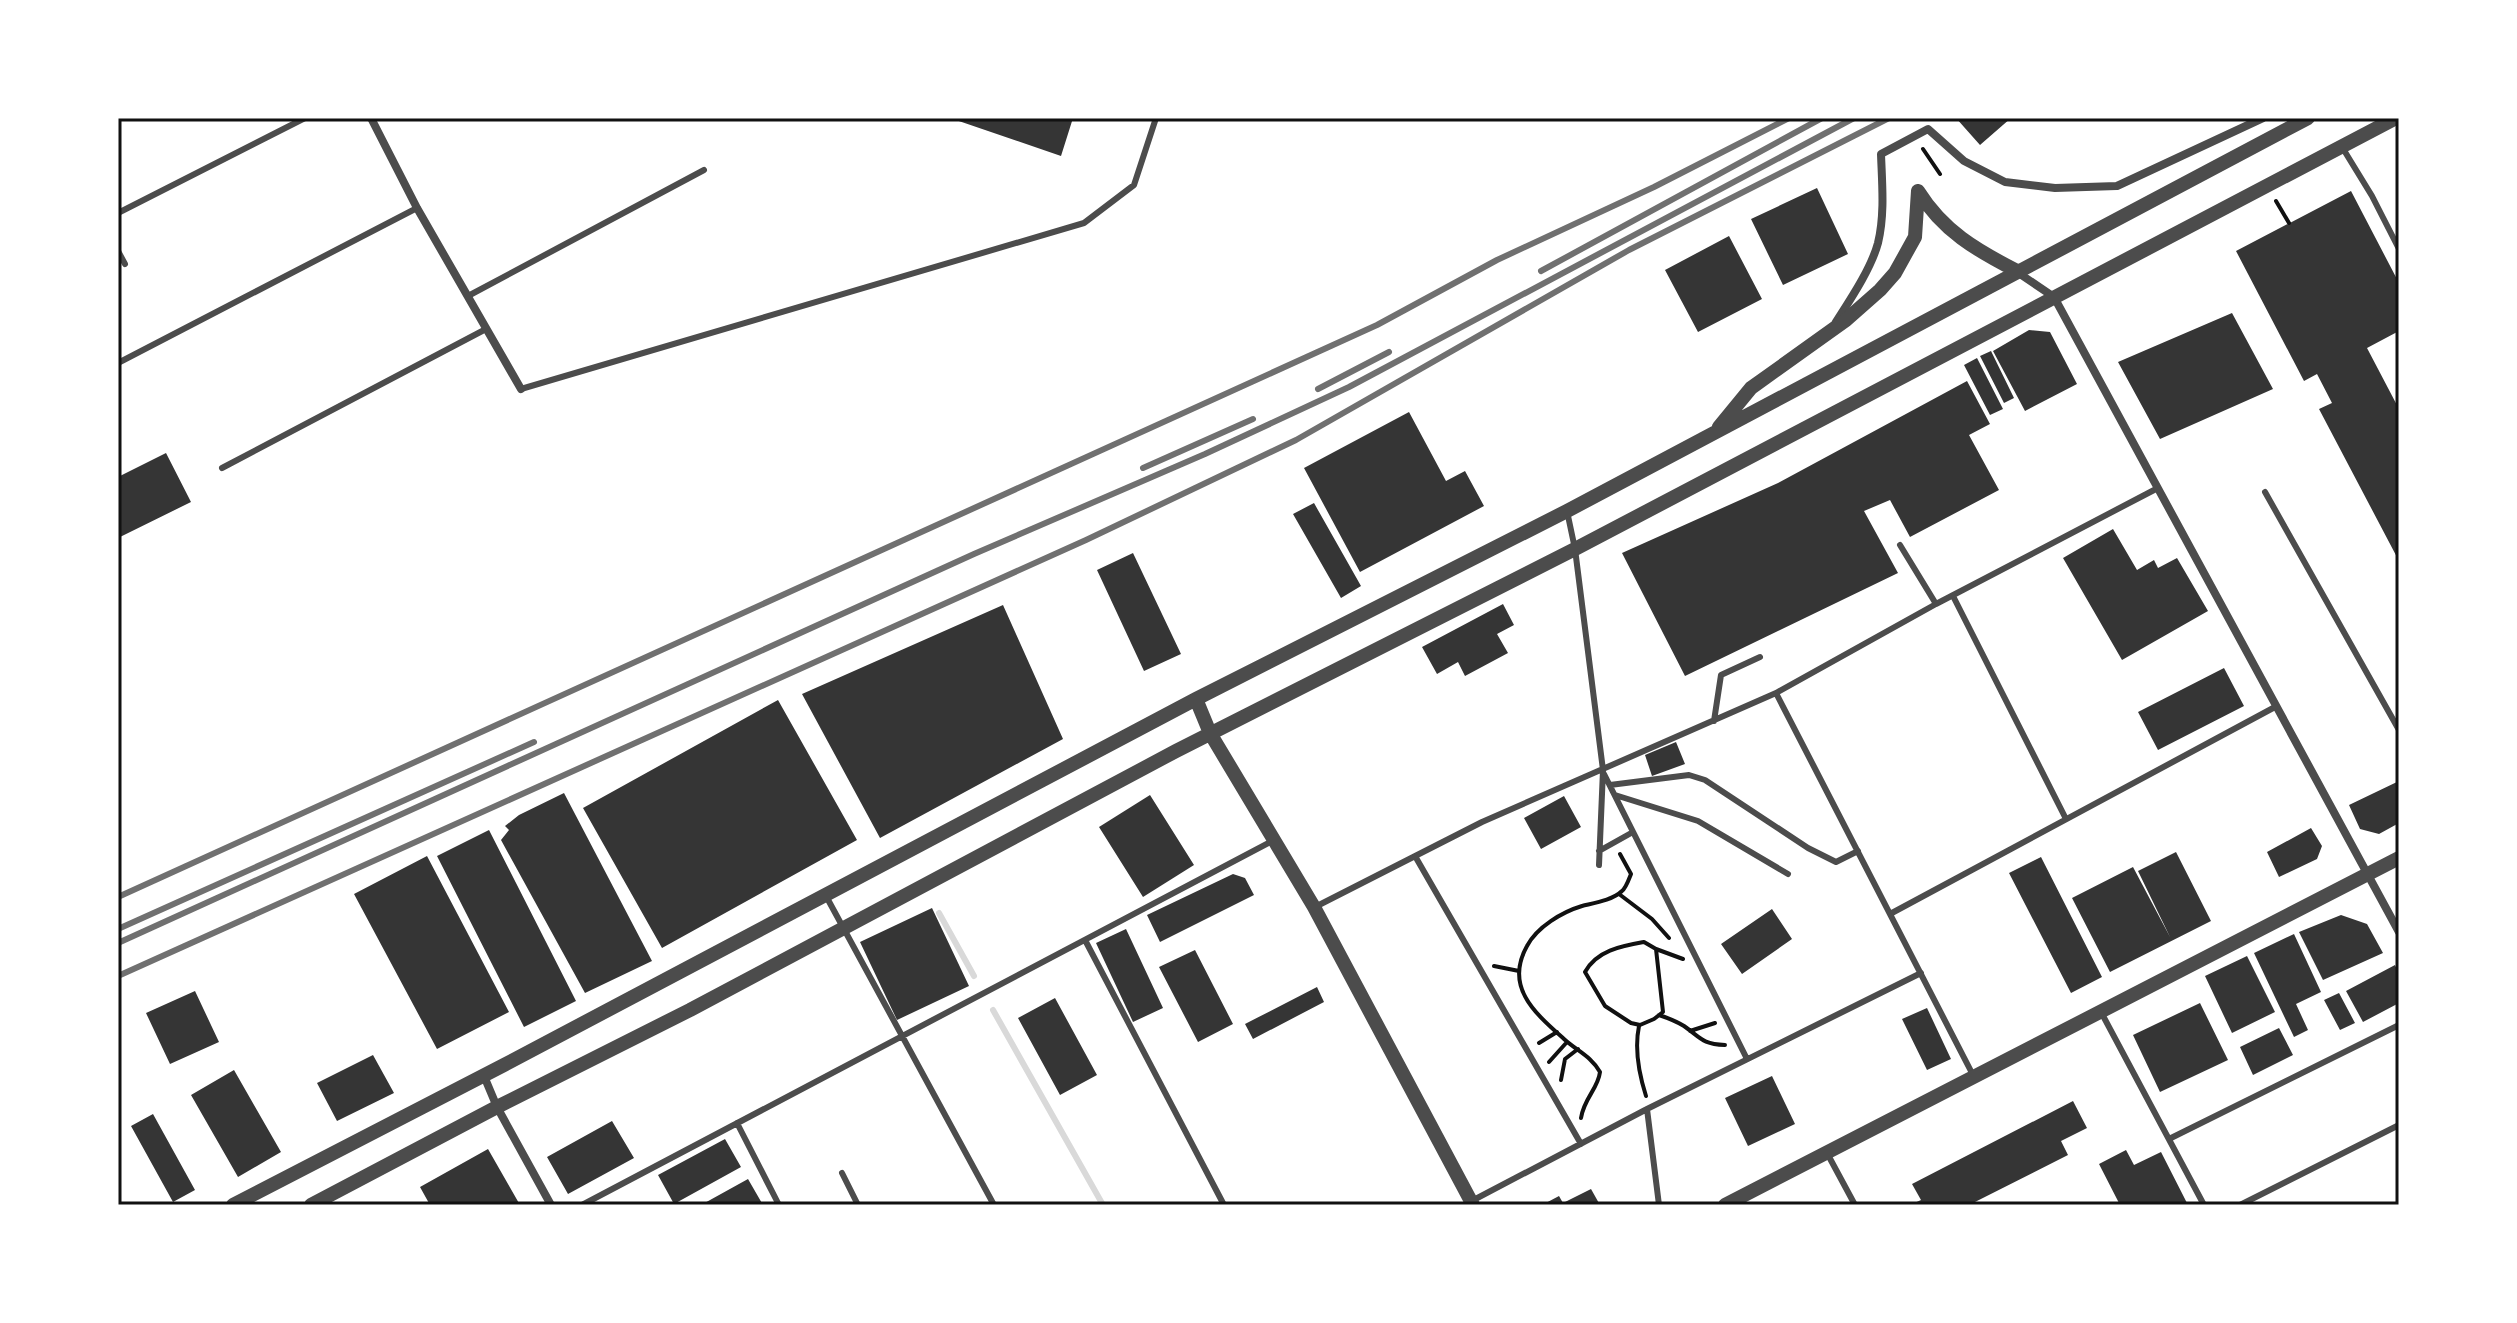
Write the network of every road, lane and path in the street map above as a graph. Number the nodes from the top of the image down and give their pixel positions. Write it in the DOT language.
graph roads {
  1 [pos="305,118"];
  2 [pos="371,118"];
  3 [pos="1156,118"];
  4 [pos="2263,118"];
  5 [pos="2308,118"];
  6 [pos="2396,118"];
  7 [pos="2342,146"];
  8 [pos="1923,149"];
  9 [pos="704,170"];
  10 [pos="1940,174"];
  11 [pos="2274,199"];
  12 [pos="417,208"];
  13 [pos="118,213"];
  14 [pos="2289,223"];
  15 [pos="2399,249"];
  16 [pos="118,251"];
  17 [pos="125,264"];
  18 [pos="2017,271"];
  19 [pos="468,296"];
  20 [pos="2054,297"];
  21 [pos="486,329"];
  22 [pos="1830,333"];
  23 [pos="118,363"];
  24 [pos="521,389"];
  25 [pos="1713,434"];
  26 [pos="222,468"];
  27 [pos="2156,489"];
  28 [pos="2265,492"];
  29 [pos="1567,511"];
  30 [pos="1900,545"];
  31 [pos="1575,549"];
  32 [pos="1953,596"];
  33 [pos="1936,604"];
  34 [pos="1760,657"];
  35 [pos="1776,693"];
  36 [pos="1196,699"];
  37 [pos="2275,707"];
  38 [pos="1714,721"];
  39 [pos="2399,730"];
  40 [pos="1210,733"];
  41 [pos="1603,770"];
  42 [pos="1610,785"];
  43 [pos="1615,795"];
  44 [pos="2066,819"];
  45 [pos="1633,832"];
  46 [pos="1274,840"];
  47 [pos="1614,842"];
  48 [pos="1599,851"];
  49 [pos="1858,851"];
  50 [pos="1415,856"];
  51 [pos="2399,858"];
  52 [pos="1599,865"];
  53 [pos="1788,874"];
  54 [pos="2368,875"];
  55 [pos="1618,893"];
  56 [pos="826,896"];
  57 [pos="1314,907"];
  58 [pos="1890,914"];
  59 [pos="844,929"];
  60 [pos="2399,932"];
  61 [pos="1085,940"];
  62 [pos="1675,943"];
  63 [pos="1656,949"];
  64 [pos="1683,951"];
  65 [pos="1494,966"];
  66 [pos="1519,971"];
  67 [pos="1921,973"];
  68 [pos="2101,1012"];
  69 [pos="1659,1015"];
  70 [pos="1640,1025"];
  71 [pos="2399,1025"];
  72 [pos="1732,1029"];
  73 [pos="1690,1031"];
  74 [pos="1557,1032"];
  75 [pos="903,1036"];
  76 [pos="1567,1042"];
  77 [pos="1537,1044"];
  78 [pos="1740,1044"];
  79 [pos="1578,1049"];
  80 [pos="1747,1059"];
  81 [pos="1547,1063"];
  82 [pos="484,1076"];
  83 [pos="1974,1077"];
  84 [pos="1559,1086"];
  85 [pos="1647,1098"];
  86 [pos="497,1107"];
  87 [pos="1647,1109"];
  88 [pos="737,1123"];
  89 [pos="1580,1125"];
  90 [pos="2399,1125"];
  91 [pos="2169,1139"];
  92 [pos="1581,1144"];
  93 [pos="1827,1153"];
  94 [pos="842,1173"];
  95 [pos="1469,1204"];
  96 [pos="233,1205"];
  97 [pos="311,1205"];
  98 [pos="551,1205"];
  99 [pos="582,1205"];
  100 [pos="779,1205"];
  101 [pos="858,1205"];
  102 [pos="994,1205"];
  103 [pos="1224,1205"];
  104 [pos="1659,1205"];
  105 [pos="1725,1205"];
  106 [pos="1855,1205"];
  107 [pos="2204,1205"];
  108 [pos="2240,1205"];
  1 -- 13 [label="lane"];
  2 -- 12 [label="street"];
  3 -- 24 [label="lane"];
  4 -- 22 [label="street"];
  5 -- 18 [label="street"];
  6 -- 7 [label="street"];
  7 -- 15 [label="lane"];
  7 -- 20 [label="street"];
  8 -- 10 [label="path"];
  9 -- 19 [label="lane"];
  11 -- 14 [label="path"];
  12 -- 19 [label="street"];
  12 -- 23 [label="lane"];
  16 -- 17 [label="lane"];
  18 -- 20 [label="street"];
  18 -- 22 [label="street"];
  18 -- 25 [label="street"];
  19 -- 21 [label="street"];
  20 -- 27 [label="street"];
  20 -- 31 [label="street"];
  21 -- 24 [label="street"];
  21 -- 26 [label="lane"];
  22 -- 25 [label="street"];
  25 -- 29 [label="street"];
  27 -- 32 [label="lane"];
  27 -- 37 [label="street"];
  28 -- 39 [label="lane"];
  29 -- 31 [label="lane"];
  29 -- 36 [label="street"];
  30 -- 33 [label="lane"];
  31 -- 40 [label="street"];
  31 -- 41 [label="lane"];
  32 -- 33 [label="lane"];
  32 -- 44 [label="lane"];
  33 -- 35 [label="lane"];
  34 -- 38 [label="lane"];
  35 -- 38 [label="lane"];
  35 -- 49 [label="lane"];
  36 -- 40 [label="street"];
  36 -- 56 [label="street"];
  37 -- 44 [label="lane"];
  37 -- 54 [label="street"];
  38 -- 41 [label="lane"];
  40 -- 46 [label="street"];
  40 -- 59 [label="street"];
  41 -- 42 [label="lane"];
  41 -- 48 [label="lane"];
  41 -- 50 [label="lane"];
  42 -- 43 [label="lane"];
  42 -- 49 [label="lane"];
  43 -- 45 [label="lane"];
  43 -- 53 [label="lane"];
  44 -- 58 [label="lane"];
  45 -- 47 [label="lane"];
  45 -- 72 [label="lane"];
  46 -- 57 [label="street"];
  46 -- 61 [label="lane"];
  47 -- 48 [label="lane"];
  47 -- 55 [label="path"];
  48 -- 52 [label="lane"];
  49 -- 58 [label="lane"];
  50 -- 57 [label="lane"];
  50 -- 92 [label="lane"];
  51 -- 54 [label="street"];
  54 -- 60 [label="street"];
  54 -- 68 [label="street"];
  55 -- 62 [label="path"];
  55 -- 66 [label="path"];
  56 -- 59 [label="lane"];
  56 -- 82 [label="street"];
  57 -- 95 [label="street"];
  58 -- 67 [label="lane"];
  59 -- 75 [label="lane"];
  59 -- 86 [label="street"];
  61 -- 75 [label="lane"];
  61 -- 103 [label="lane"];
  63 -- 64 [label="path"];
  63 -- 69 [label="path"];
  63 -- 70 [label="path"];
  65 -- 66 [label="path"];
  66 -- 74 [label="path"];
  67 -- 80 [label="lane"];
  67 -- 83 [label="lane"];
  68 -- 83 [label="street"];
  68 -- 91 [label="lane"];
  69 -- 70 [label="path"];
  69 -- 73 [label="path"];
  70 -- 85 [label="path"];
  71 -- 91 [label="lane"];
  72 -- 73 [label="path"];
  72 -- 78 [label="lane"];
  73 -- 78 [label="path"];
  74 -- 76 [label="path"];
  74 -- 77 [label="path"];
  75 -- 88 [label="lane"];
  75 -- 102 [label="lane"];
  76 -- 79 [label="path"];
  76 -- 81 [label="path"];
  78 -- 80 [label="lane"];
  79 -- 84 [label="path"];
  79 -- 89 [label="path"];
  80 -- 87 [label="lane"];
  82 -- 86 [label="street"];
  82 -- 96 [label="street"];
  83 -- 93 [label="street"];
  86 -- 97 [label="street"];
  86 -- 98 [label="street"];
  87 -- 92 [label="lane"];
  87 -- 104 [label="lane"];
  88 -- 99 [label="lane"];
  88 -- 100 [label="lane"];
  90 -- 108 [label="lane"];
  91 -- 107 [label="lane"];
  92 -- 95 [label="lane"];
  93 -- 105 [label="street"];
  93 -- 106 [label="lane"];
  94 -- 101 [label="lane"];
}
